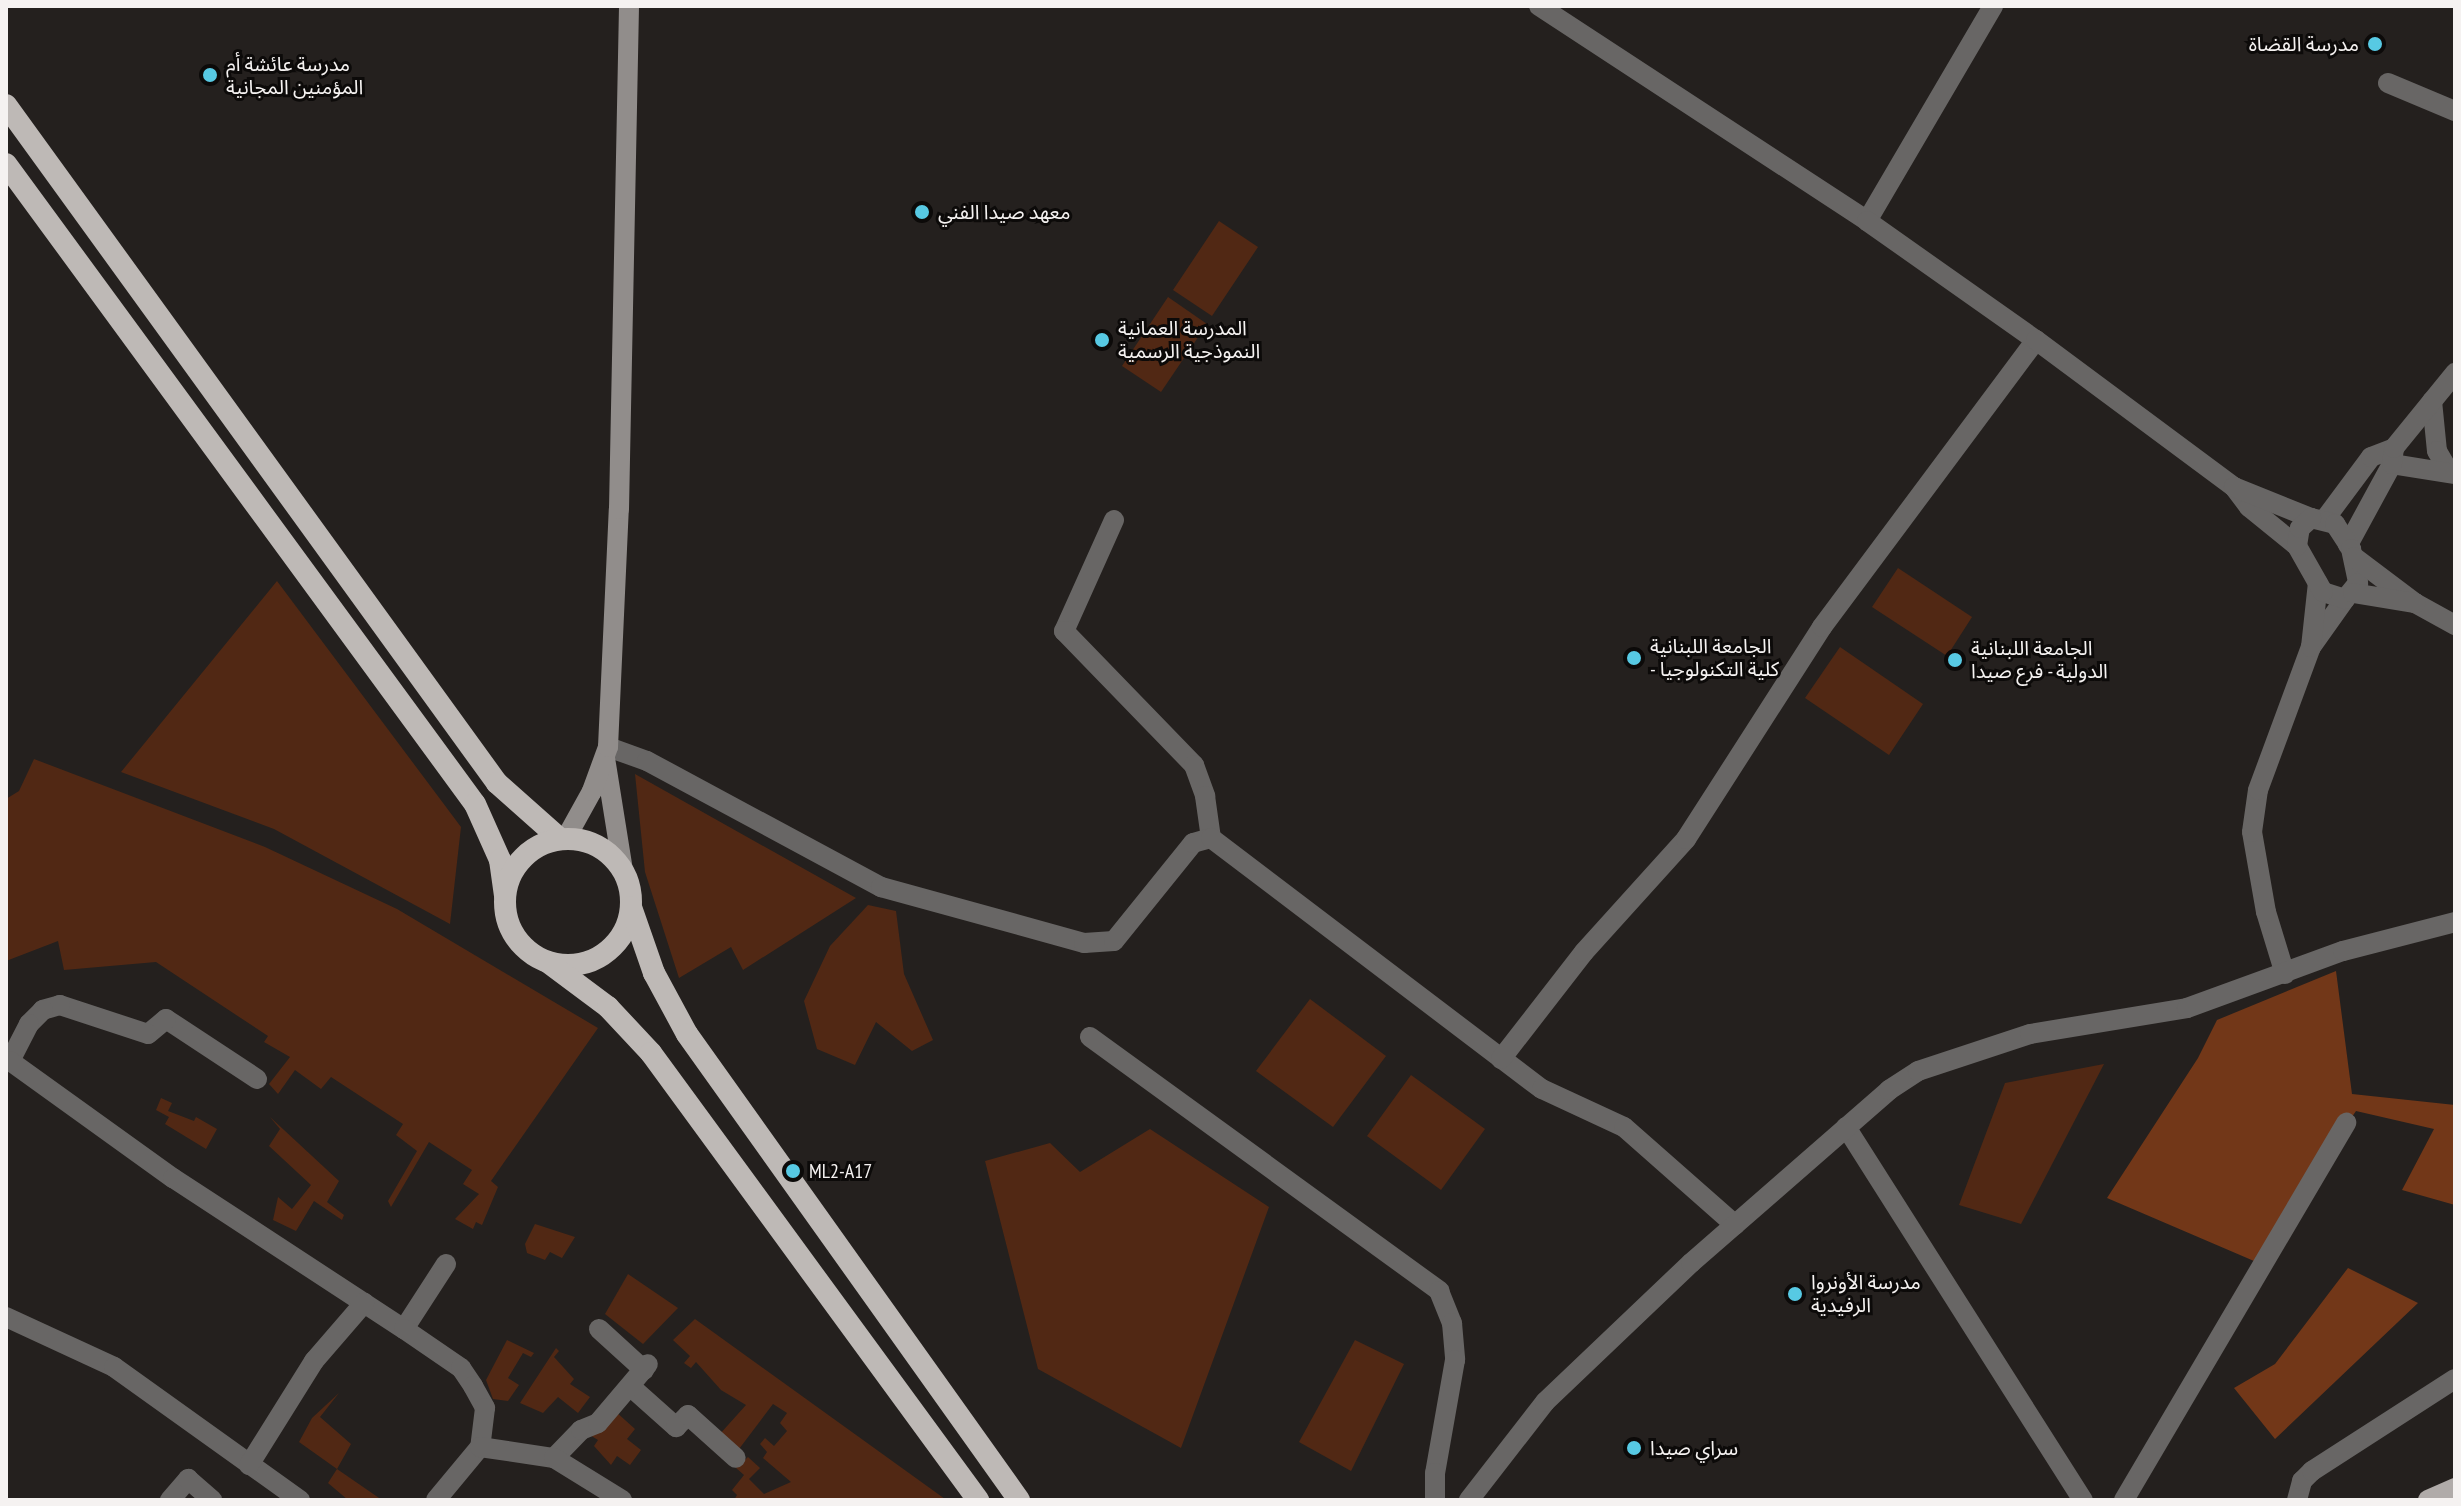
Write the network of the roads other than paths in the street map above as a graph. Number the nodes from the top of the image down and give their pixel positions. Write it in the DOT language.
graph roads {
  1 [pos="629,6"];
  2 [pos="1539,6"];
  3 [pos="1993,6"];
  4 [pos="2388,83"];
  5 [pos="6,105"];
  6 [pos="2455,111"];
  7 [pos="6,164"];
  8 [pos="1867,221"];
  9 [pos="2036,340"];
  10 [pos="2455,373"];
  11 [pos="2432,401"];
  12 [pos="2393,456"];
  13 [pos="2452,473"];
  14 [pos="2234,487"];
  15 [pos="2318,519"];
  16 [pos="1114,520"];
  17 [pos="2297,546"];
  18 [pos="2351,551"];
  19 [pos="2318,583"];
  20 [pos="2349,596"];
  21 [pos="2415,603"];
  22 [pos="2455,625"];
  23 [pos="2311,647"];
  24 [pos="606,752"];
  25 [pos="1211,838"];
  26 [pos="563,839"];
  27 [pos="623,870"];
  28 [pos="505,895"];
  29 [pos="631,907"];
  30 [pos="2455,922"];
  31 [pos="549,963"];
  32 [pos="2285,974"];
  33 [pos="1090,1037"];
  34 [pos="1501,1059"];
  35 [pos="8,1064"];
  36 [pos="257,1079"];
  37 [pos="2346,1123"];
  38 [pos="1846,1127"];
  39 [pos="1735,1225"];
  40 [pos="446,1264"];
  41 [pos="364,1303"];
  42 [pos="6,1317"];
  43 [pos="404,1329"];
  44 [pos="599,1329"];
  45 [pos="2455,1379"];
  46 [pos="630,1386"];
  47 [pos="480,1447"];
  48 [pos="554,1458"];
  49 [pos="736,1458"];
  50 [pos="249,1465"];
  51 [pos="2455,1488"];
  52 [pos="170,1500"];
  53 [pos="212,1500"];
  54 [pos="300,1500"];
  55 [pos="436,1500"];
  56 [pos="622,1500"];
  57 [pos="978,1500"];
  58 [pos="1019,1500"];
  59 [pos="1435,1500"];
  60 [pos="1469,1500"];
  61 [pos="2083,1500"];
  62 [pos="2124,1500"];
  63 [pos="2297,1500"];
  64 [pos="2428,1500"];
  1 -- 24 [label="main road"];
  2 -- 8 [label="street"];
  3 -- 8 [label="street"];
  4 -- 6 [label="street"];
  5 -- 26 [label="highway"];
  7 -- 28 [label="highway"];
  8 -- 9 [label="street"];
  9 -- 14 [label="street"];
  9 -- 34 [label="street"];
  10 -- 11 [label="street"];
  11 -- 12 [label="street"];
  11 -- 13 [label="street"];
  12 -- 13 [label="street"];
  12 -- 15 [label="street"];
  12 -- 18 [label="street"];
  14 -- 15 [label="street"];
  14 -- 17 [label="street"];
  15 -- 17 [label="street"];
  15 -- 18 [label="street"];
  16 -- 25 [label="street"];
  17 -- 19 [label="street"];
  18 -- 20 [label="street"];
  18 -- 21 [label="street"];
  19 -- 20 [label="street"];
  19 -- 23 [label="street"];
  20 -- 21 [label="street"];
  20 -- 23 [label="street"];
  21 -- 22 [label="street"];
  23 -- 32 [label="street"];
  24 -- 25 [label="street"];
  24 -- 26 [label="main road"];
  24 -- 27 [label="main road"];
  25 -- 34 [label="street"];
  26 -- 27 [label="highway"];
  26 -- 28 [label="highway"];
  27 -- 29 [label="highway"];
  28 -- 31 [label="highway"];
  29 -- 31 [label="highway"];
  29 -- 58 [label="highway"];
  30 -- 32 [label="street"];
  31 -- 57 [label="highway"];
  32 -- 38 [label="street"];
  33 -- 59 [label="street"];
  34 -- 39 [label="street"];
  35 -- 36 [label="street"];
  35 -- 41 [label="street"];
  37 -- 62 [label="street"];
  38 -- 39 [label="street"];
  38 -- 61 [label="street"];
  39 -- 60 [label="street"];
  40 -- 43 [label="street"];
  41 -- 43 [label="street"];
  41 -- 50 [label="street"];
  42 -- 50 [label="street"];
  43 -- 47 [label="street"];
  44 -- 46 [label="street"];
  45 -- 63 [label="street"];
  46 -- 48 [label="street"];
  46 -- 49 [label="street"];
  47 -- 48 [label="street"];
  47 -- 55 [label="street"];
  48 -- 56 [label="street"];
  50 -- 54 [label="street"];
  51 -- 64 [label="main road"];
  52 -- 53 [label="street"];
}
